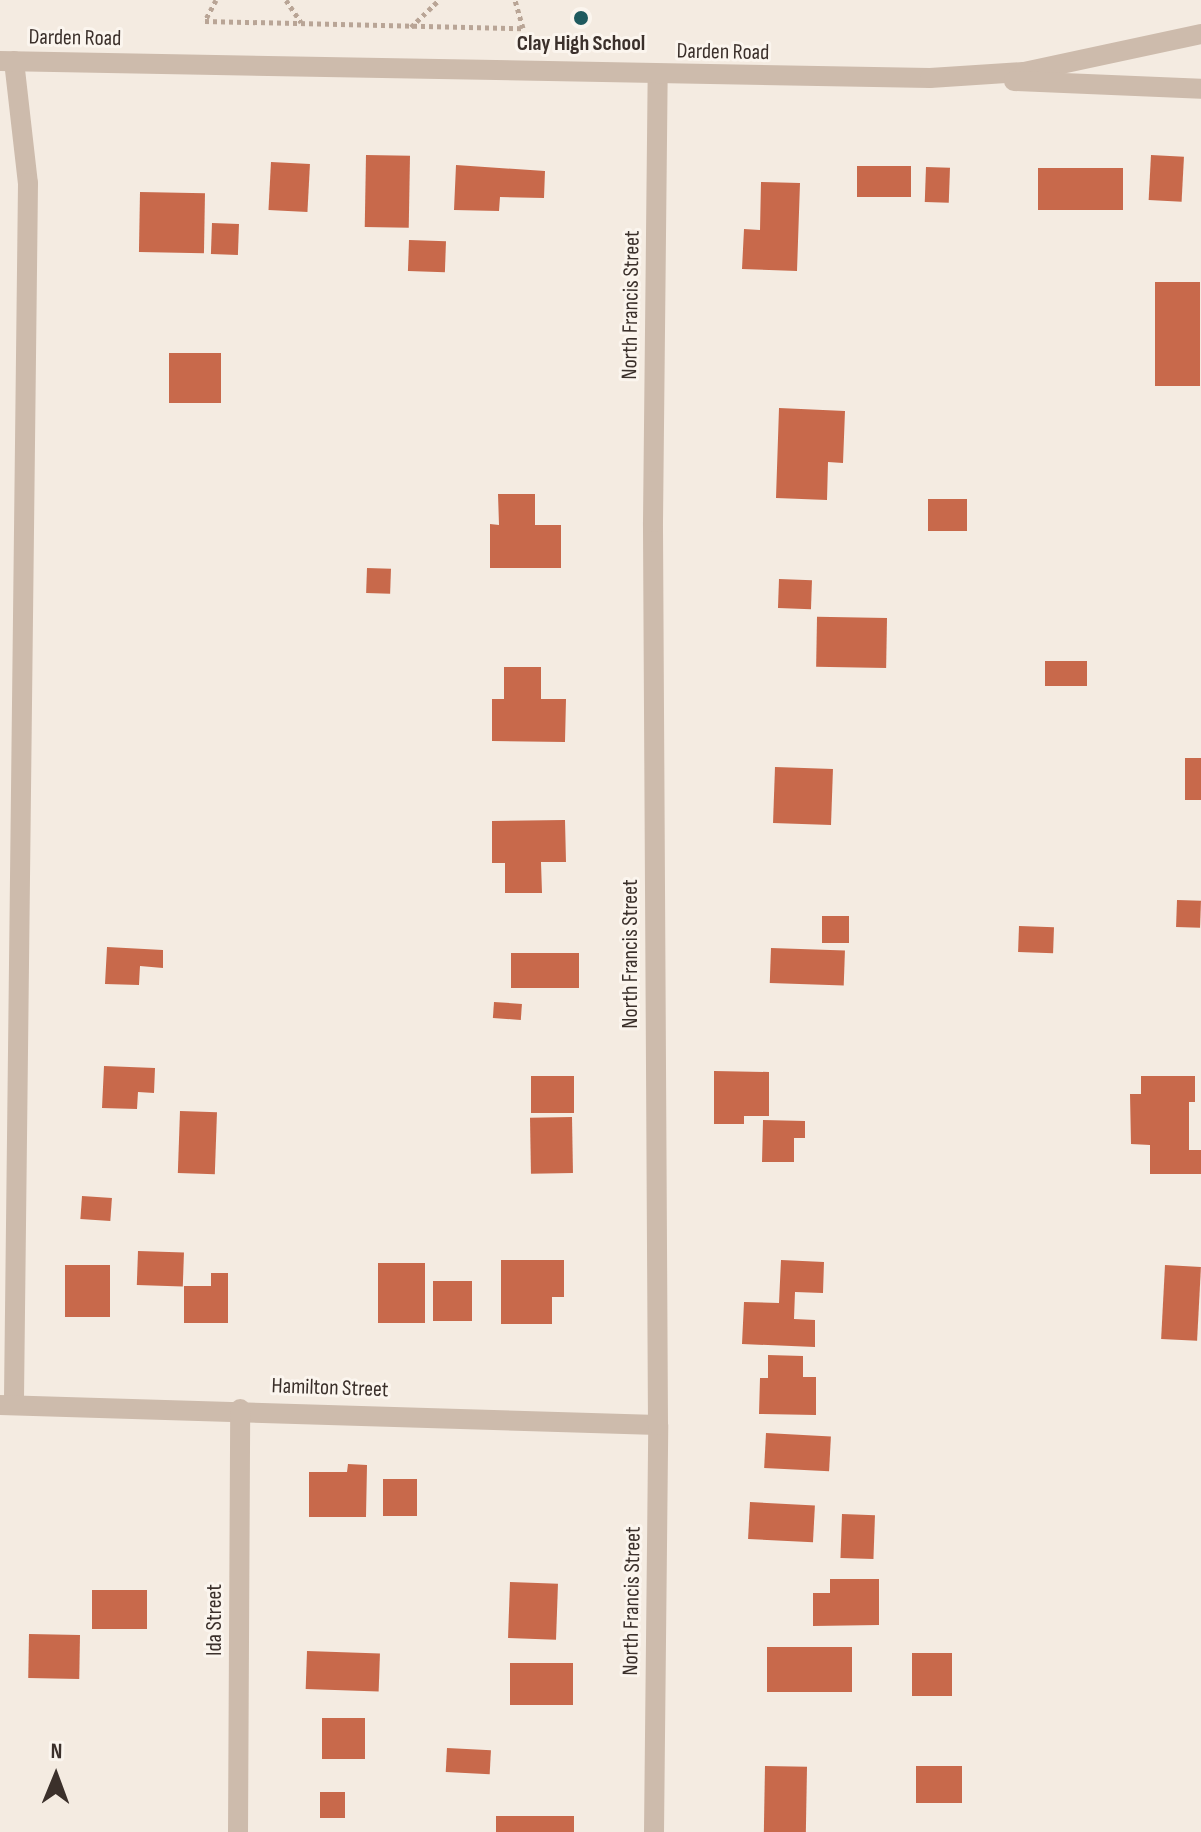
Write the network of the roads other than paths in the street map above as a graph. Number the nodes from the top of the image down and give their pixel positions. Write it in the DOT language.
graph roads {
  1 [pos="1201,34"];
  2 [pos="7,61"];
  3 [pos="658,75"];
  4 [pos="930,78"];
  5 [pos="1201,89"];
  6 [pos="7,1405"];
  7 [pos="240,1409"];
  8 [pos="658,1425"];
  9 [pos="238,1832"];
  10 [pos="654,1832"];
  1 -- 4 [label="street, Darden Road"];
  2 -- 3 [label="street, Darden Road"];
  2 -- 6 [label="street"];
  3 -- 4 [label="street, Darden Road"];
  3 -- 8 [label="street, North Francis Street"];
  4 -- 5 [label="street"];
  6 -- 7 [label="street, Hamilton Street"];
  7 -- 8 [label="street, Hamilton Street"];
  7 -- 9 [label="street, Ida Street"];
  8 -- 10 [label="street, North Francis Street"];
}
